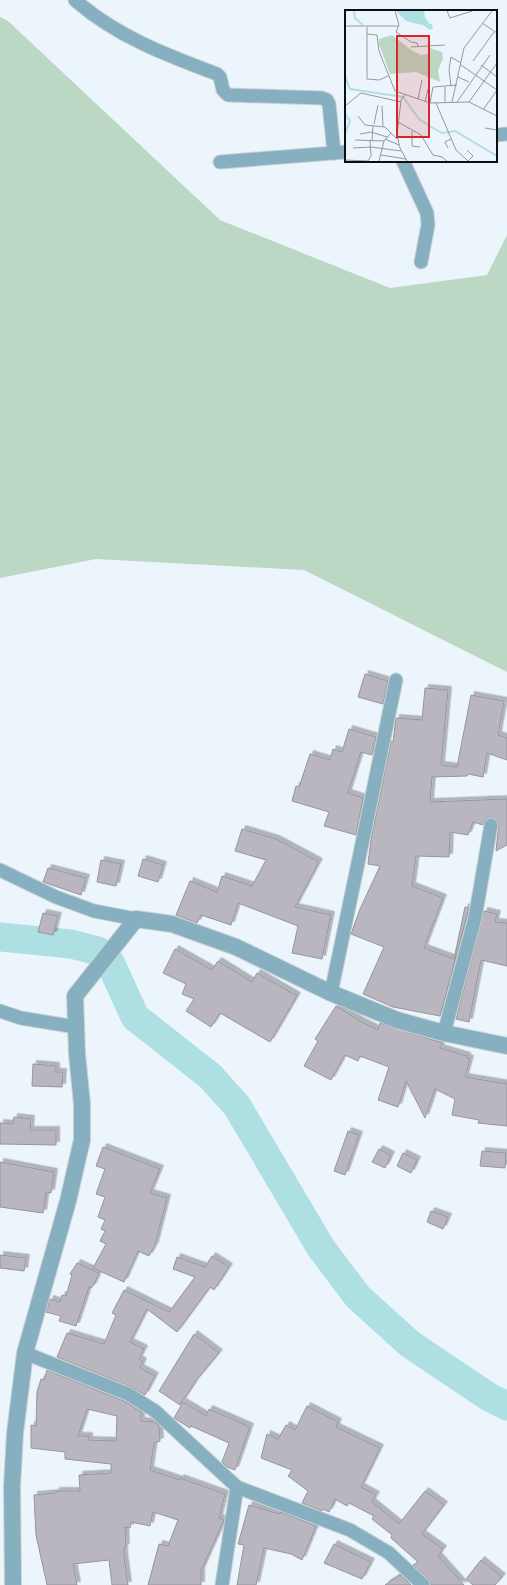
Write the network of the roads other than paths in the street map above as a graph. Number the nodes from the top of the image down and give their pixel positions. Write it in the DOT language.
graph roads {
  1 [pos="75,0"];
  2 [pos="507,134"];
  3 [pos="497,135"];
  4 [pos="340,152"];
  5 [pos="220,162"];
  6 [pos="403,162"];
  7 [pos="421,262"];
  8 [pos="396,680"];
  9 [pos="491,825"];
  10 [pos="0,870"];
  11 [pos="136,919"];
  12 [pos="331,993"];
  13 [pos="0,1011"];
  14 [pos="76,1027"];
  15 [pos="444,1033"];
  16 [pos="507,1046"];
  17 [pos="25,1353"];
  18 [pos="237,1487"];
  19 [pos="13,1585"];
  20 [pos="222,1585"];
  21 [pos="423,1585"];
  1 -- 4 [label="street"];
  2 -- 3 [label="street"];
  4 -- 5 [label="street"];
  6 -- 7 [label="street"];
  8 -- 12 [label="street"];
  9 -- 15 [label="street"];
  10 -- 11 [label="street"];
  11 -- 12 [label="street"];
  11 -- 14 [label="street"];
  12 -- 15 [label="street"];
  13 -- 14 [label="street"];
  14 -- 17 [label="street"];
  15 -- 16 [label="street"];
  17 -- 18 [label="street"];
  17 -- 19 [label="street"];
  18 -- 20 [label="street"];
  18 -- 21 [label="street"];
}
